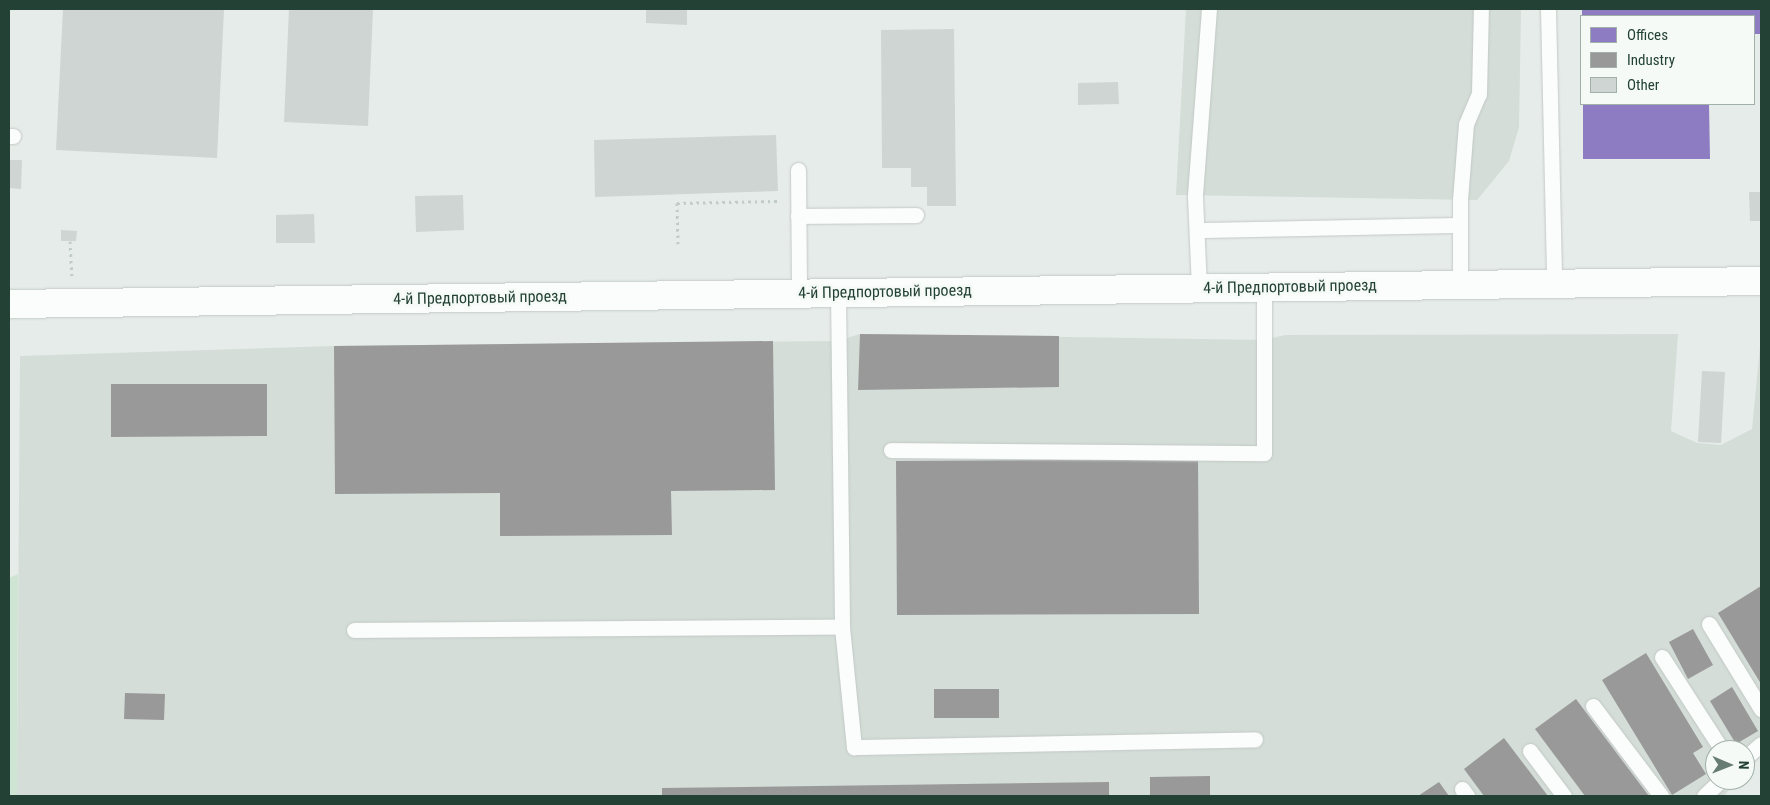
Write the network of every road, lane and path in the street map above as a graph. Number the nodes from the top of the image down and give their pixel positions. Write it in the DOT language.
graph roads {
  1 [pos="1209,9"];
  2 [pos="1481,9"];
  3 [pos="1548,9"];
  4 [pos="798,170"];
  5 [pos="798,208"];
  6 [pos="916,215"];
  7 [pos="1460,225"];
  8 [pos="1199,230"];
  9 [pos="70,241"];
  10 [pos="678,244"];
  11 [pos="1761,281"];
  12 [pos="72,284"];
  13 [pos="1554,284"];
  14 [pos="1460,285"];
  15 [pos="1264,287"];
  16 [pos="1199,288"];
  17 [pos="838,293"];
  18 [pos="799,294"];
  19 [pos="9,304"];
  20 [pos="891,450"];
  21 [pos="1709,624"];
  22 [pos="842,627"];
  23 [pos="354,630"];
  24 [pos="1662,657"];
  25 [pos="1593,706"];
  26 [pos="1761,709"];
  27 [pos="1255,740"];
  28 [pos="1716,740"];
  29 [pos="1530,751"];
  30 [pos="1564,796"];
  31 [pos="1661,796"];
  1 -- 8 [label="lane"];
  2 -- 7 [label="lane"];
  3 -- 13 [label="lane"];
  4 -- 5 [label="lane"];
  5 -- 6 [label="lane"];
  5 -- 10 [label="path"];
  5 -- 18 [label="lane"];
  7 -- 8 [label="lane"];
  7 -- 14 [label="lane"];
  8 -- 16 [label="lane"];
  9 -- 12 [label="path"];
  11 -- 13 [label="street, 4-й Предпортовый проезд"];
  13 -- 14 [label="street, 4-й Предпортовый проезд"];
  14 -- 15 [label="street, 4-й Предпортовый проезд"];
  15 -- 16 [label="street, 4-й Предпортовый проезд"];
  15 -- 20 [label="lane"];
  16 -- 17 [label="street, 4-й Предпортовый проезд"];
  17 -- 18 [label="street, 4-й Предпортовый проезд"];
  17 -- 22 [label="lane"];
  18 -- 19 [label="street, 4-й Предпортовый проезд"];
  21 -- 26 [label="lane"];
  22 -- 23 [label="lane"];
  22 -- 27 [label="lane"];
  24 -- 28 [label="lane"];
  25 -- 31 [label="lane"];
  29 -- 30 [label="lane"];
}
